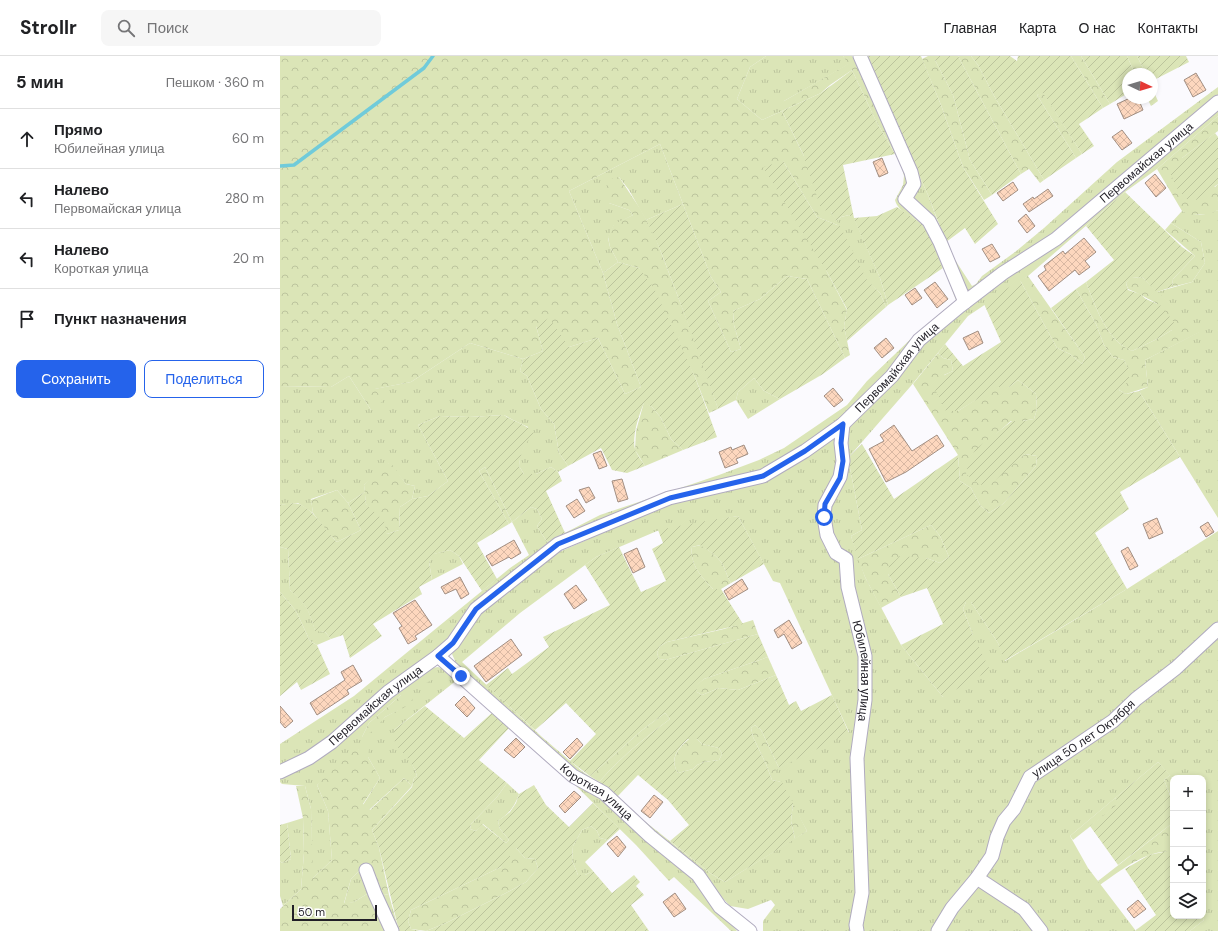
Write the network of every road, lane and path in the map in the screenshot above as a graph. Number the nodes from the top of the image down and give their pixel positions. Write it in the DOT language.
graph roads {
  1 [pos="860,56"];
  2 [pos="1218,102"];
  3 [pos="965,302"];
  4 [pos="843,424"];
  5 [pos="1218,629"];
  6 [pos="438,656"];
  7 [pos="280,772"];
  8 [pos="366,870"];
  9 [pos="977,878"];
  10 [pos="392,931"];
  11 [pos="750,931"];
  12 [pos="857,931"];
  13 [pos="938,931"];
  14 [pos="1041,931"];
  1 -- 3 [label="street"];
  2 -- 3 [label="street, Первомайская улица"];
  3 -- 4 [label="street, Первомайская улица"];
  4 -- 6 [label="street, Первомайская улица"];
  4 -- 12 [label="street, Юбилейная улица"];
  5 -- 9 [label="street, улица 50 лет Октября"];
  6 -- 7 [label="street, Первомайская улица"];
  6 -- 11 [label="street, Короткая улица"];
  8 -- 10 [label="street"];
  9 -- 13 [label="street, улица 50 лет Октября"];
  9 -- 14 [label="street"];
}
